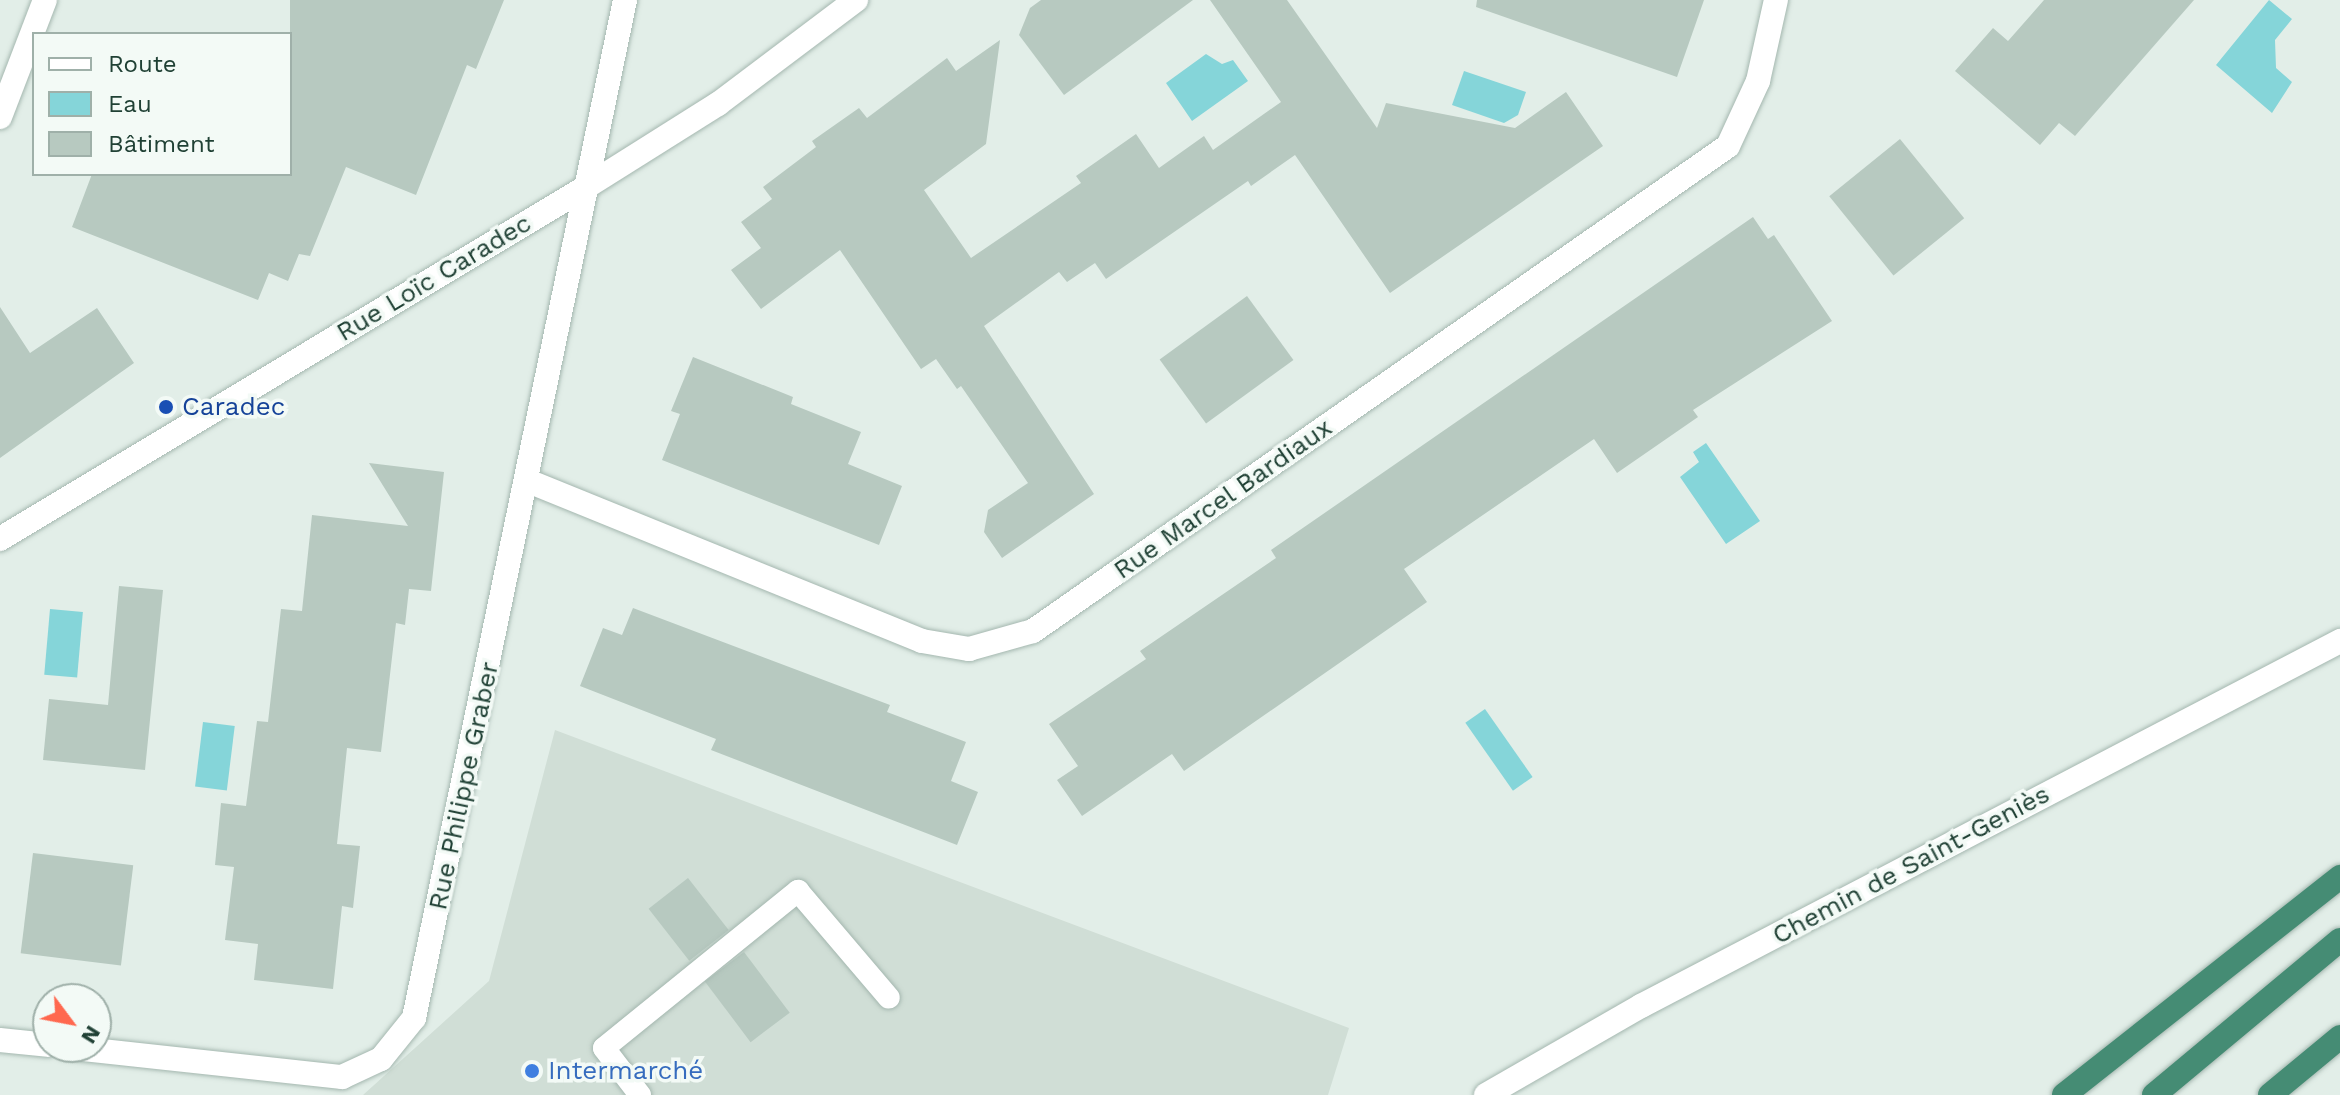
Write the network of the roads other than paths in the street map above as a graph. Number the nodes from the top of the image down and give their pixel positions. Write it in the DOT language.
graph roads {
  1 [pos="45,0"];
  2 [pos="625,0"];
  3 [pos="856,0"];
  4 [pos="1776,0"];
  5 [pos="33,32"];
  6 [pos="32,34"];
  7 [pos="0,117"];
  8 [pos="586,187"];
  9 [pos="528,481"];
  10 [pos="0,539"];
  11 [pos="2340,641"];
  12 [pos="2340,877"];
  13 [pos="2340,940"];
  14 [pos="889,998"];
  15 [pos="2340,1037"];
  16 [pos="0,1040"];
  17 [pos="32,1043"];
  18 [pos="112,1052"];
  19 [pos="640,1095"];
  20 [pos="1486,1095"];
  21 [pos="2064,1095"];
  22 [pos="2154,1095"];
  23 [pos="2270,1095"];
  1 -- 5 [label="street"];
  2 -- 8 [label="street, Rue Philippe Graber"];
  3 -- 8 [label="street, Rue Loïc Caradec"];
  4 -- 9 [label="street, Rue Marcel Bardiaux"];
  6 -- 7 [label="street"];
  8 -- 9 [label="street, Rue Philippe Graber"];
  8 -- 10 [label="street, Rue Loïc Caradec"];
  9 -- 18 [label="street, Rue Philippe Graber"];
  11 -- 20 [label="street, Chemin de Saint-Geniès"];
  12 -- 21 [label="highway"];
  13 -- 22 [label="highway"];
  14 -- 19 [label="lane"];
  15 -- 23 [label="highway"];
  16 -- 17 [label="street"];
}
